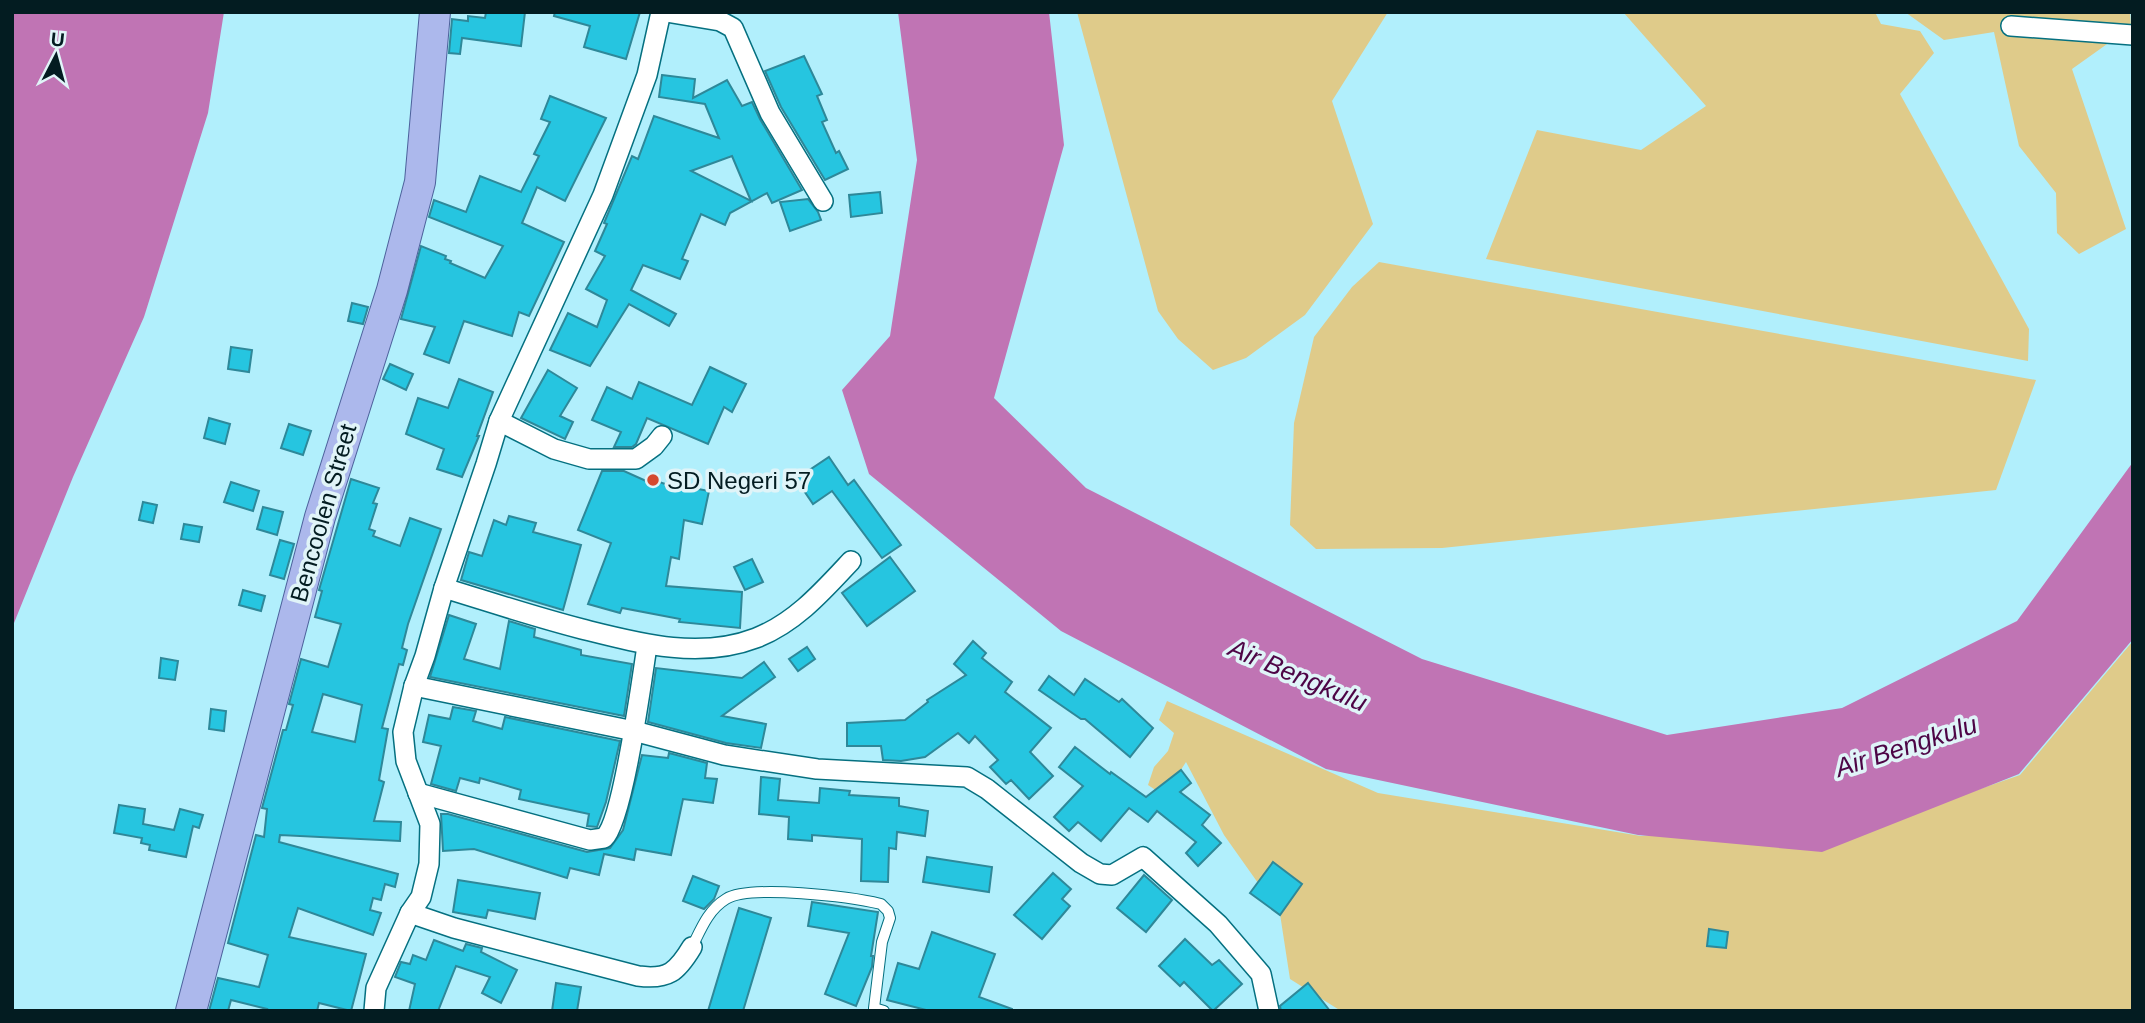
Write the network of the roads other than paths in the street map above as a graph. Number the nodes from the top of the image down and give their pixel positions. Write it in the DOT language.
graph roads {
  1 [pos="435,12"];
  2 [pos="663,12"];
  3 [pos="2011,26"];
  4 [pos="2133,34"];
  5 [pos="823,201"];
  6 [pos="499,421"];
  7 [pos="662,436"];
  8 [pos="851,561"];
  9 [pos="444,587"];
  10 [pos="648,646"];
  11 [pos="414,686"];
  12 [pos="634,731"];
  13 [pos="418,793"];
  14 [pos="410,913"];
  15 [pos="692,947"];
  16 [pos="191,1011"];
  17 [pos="374,1011"];
  18 [pos="884,1011"];
  19 [pos="1269,1011"];
  1 -- 16 [label="main road, Bencoolen Street"];
  2 -- 5 [label="street"];
  2 -- 6 [label="street"];
  3 -- 4 [label="street"];
  6 -- 7 [label="street"];
  6 -- 9 [label="street"];
  8 -- 10 [label="street"];
  9 -- 10 [label="street"];
  9 -- 11 [label="street"];
  10 -- 12 [label="street"];
  11 -- 12 [label="street"];
  11 -- 13 [label="street"];
  12 -- 13 [label="street"];
  12 -- 19 [label="street"];
  13 -- 14 [label="street"];
  14 -- 15 [label="street"];
  14 -- 17 [label="street"];
  15 -- 18 [label="lane"];
}
